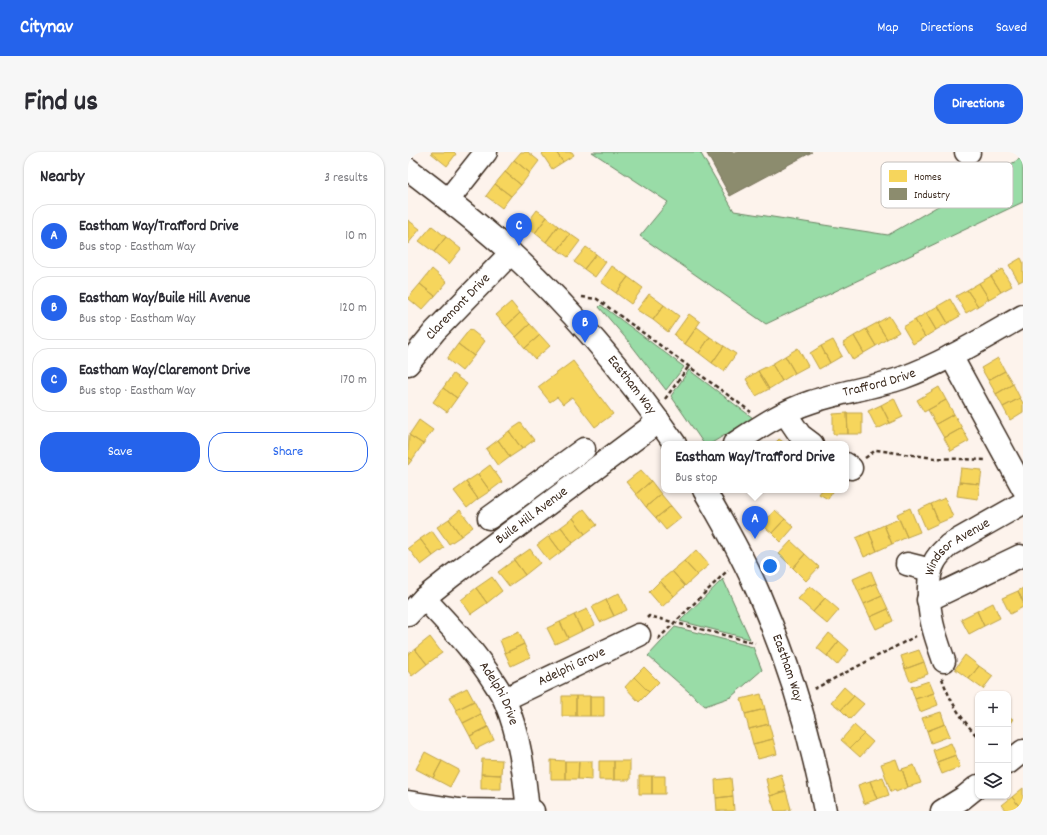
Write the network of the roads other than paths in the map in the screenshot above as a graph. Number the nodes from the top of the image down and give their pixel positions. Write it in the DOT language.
graph roads {
  1 [pos="486,152"];
  2 [pos="966,152"];
  3 [pos="969,152"];
  4 [pos="408,169"];
  5 [pos="448,200"];
  6 [pos="511,253"];
  7 [pos="1023,316"];
  8 [pos="952,356"];
  9 [pos="408,364"];
  10 [pos="785,413"];
  11 [pos="656,417"];
  12 [pos="673,441"];
  13 [pos="739,441"];
  14 [pos="808,441"];
  15 [pos="584,449"];
  16 [pos="535,484"];
  17 [pos="1023,488"];
  18 [pos="706,493"];
  19 [pos="549,503"];
  20 [pos="1023,503"];
  21 [pos="489,518"];
  22 [pos="1020,556"];
  23 [pos="908,564"];
  24 [pos="931,570"];
  25 [pos="424,598"];
  26 [pos="928,600"];
  27 [pos="408,615"];
  28 [pos="642,634"];
  29 [pos="944,661"];
  30 [pos="505,699"];
  31 [pos="1023,751"];
  32 [pos="1011,761"];
  33 [pos="975,788"];
  34 [pos="408,802"];
  35 [pos="528,811"];
  36 [pos="533,811"];
  37 [pos="825,811"];
  38 [pos="942,811"];
  1 -- 5 [label="street"];
  2 -- 3 [label="street"];
  4 -- 5 [label="street, Eastham Way"];
  5 -- 6 [label="street, Eastham Way"];
  6 -- 9 [label="street, Claremont Drive"];
  6 -- 11 [label="street, Eastham Way"];
  7 -- 8 [label="street, Trafford Drive"];
  8 -- 10 [label="street, Trafford Drive"];
  8 -- 17 [label="street"];
  10 -- 13 [label="street, Trafford Drive"];
  10 -- 14 [label="street"];
  11 -- 12 [label="street, Eastham Way"];
  11 -- 19 [label="street, Buile Hill Avenue"];
  15 -- 16 [label="street"];
  16 -- 19 [label="street"];
  16 -- 21 [label="street"];
  18 -- 37 [label="street, Eastham Way"];
  19 -- 25 [label="street, Buile Hill Avenue"];
  20 -- 24 [label="street, Windsor Avenue"];
  22 -- 26 [label="street"];
  23 -- 24 [label="street"];
  24 -- 26 [label="street, Windsor Avenue"];
  25 -- 27 [label="street, Buile Hill Avenue"];
  25 -- 30 [label="street, Adelphi Drive"];
  26 -- 29 [label="street, Windsor Avenue"];
  28 -- 30 [label="street, Adelphi Grove"];
  30 -- 35 [label="street, Adelphi Drive"];
  31 -- 32 [label="street"];
  33 -- 38 [label="street"];
  34 -- 35 [label="street"];
  35 -- 36 [label="street"];
}
